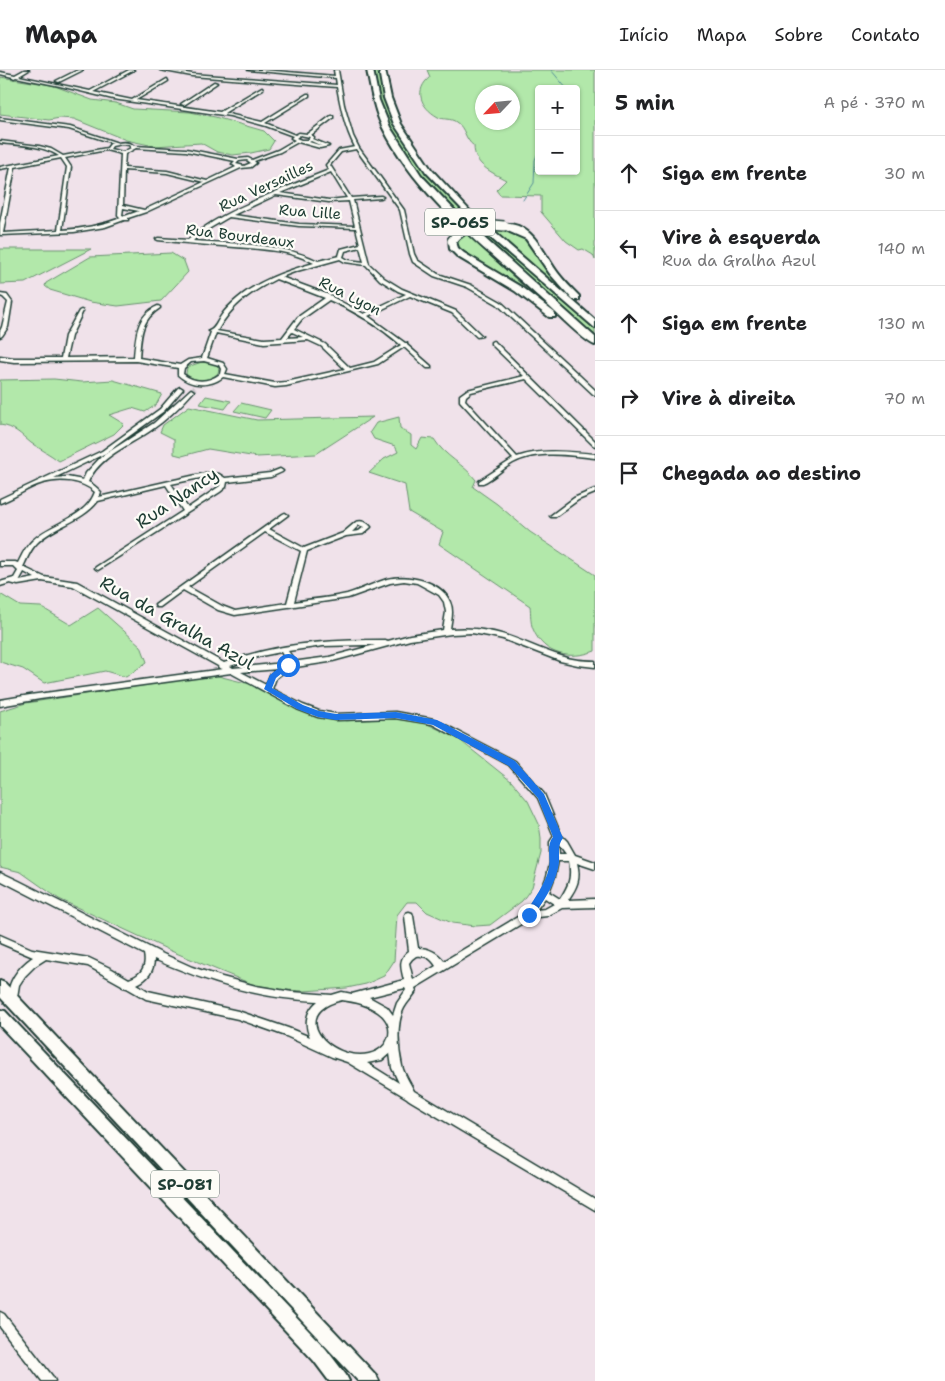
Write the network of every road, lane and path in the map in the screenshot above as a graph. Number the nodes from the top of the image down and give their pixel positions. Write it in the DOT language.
graph roads {
  1 [pos="27,70"];
  2 [pos="81,70"];
  3 [pos="132,70"];
  4 [pos="162,70"];
  5 [pos="250,70"];
  6 [pos="336,70"];
  7 [pos="370,70"];
  8 [pos="382,70"];
  9 [pos="0,73"];
  10 [pos="303,75"];
  11 [pos="14,77"];
  12 [pos="336,77"];
  13 [pos="167,80"];
  14 [pos="59,83"];
  15 [pos="297,83"];
  16 [pos="215,84"];
  17 [pos="338,86"];
  18 [pos="262,88"];
  19 [pos="89,93"];
  20 [pos="308,95"];
  21 [pos="132,101"];
  22 [pos="183,104"];
  23 [pos="172,106"];
  24 [pos="188,108"];
  25 [pos="221,113"];
  26 [pos="332,117"];
  27 [pos="0,119"];
  28 [pos="262,124"];
  29 [pos="308,135"];
  30 [pos="295,136"];
  31 [pos="311,140"];
  32 [pos="300,141"];
  33 [pos="0,142"];
  34 [pos="116,143"];
  35 [pos="134,147"];
  36 [pos="108,148"];
  37 [pos="357,148"];
  38 [pos="123,153"];
  39 [pos="64,157"];
  40 [pos="238,160"];
  41 [pos="252,160"];
  42 [pos="13,166"];
  43 [pos="240,167"];
  44 [pos="0,168"];
  45 [pos="122,169"];
  46 [pos="330,171"];
  47 [pos="208,182"];
  48 [pos="275,194"];
  49 [pos="381,197"];
  50 [pos="351,201"];
  51 [pos="120,206"];
  52 [pos="144,212"];
  53 [pos="230,216"];
  54 [pos="126,218"];
  55 [pos="358,228"];
  56 [pos="60,231"];
  57 [pos="0,234"];
  58 [pos="158,239"];
  59 [pos="189,242"];
  60 [pos="361,245"];
  61 [pos="341,257"];
  62 [pos="318,263"];
  63 [pos="367,264"];
  64 [pos="276,277"];
  65 [pos="410,294"];
  66 [pos="0,295"];
  67 [pos="330,297"];
  68 [pos="158,307"];
  69 [pos="81,311"];
  70 [pos="366,315"];
  71 [pos="595,316"];
  72 [pos="595,325"];
  73 [pos="291,329"];
  74 [pos="212,331"];
  75 [pos="1,333"];
  76 [pos="479,336"];
  77 [pos="309,338"];
  78 [pos="283,340"];
  79 [pos="595,342"];
  80 [pos="406,344"];
  81 [pos="493,344"];
  82 [pos="595,351"];
  83 [pos="0,358"];
  84 [pos="63,359"];
  85 [pos="136,359"];
  86 [pos="204,359"];
  87 [pos="181,367"];
  88 [pos="428,367"];
  89 [pos="348,369"];
  90 [pos="222,375"];
  91 [pos="527,377"];
  92 [pos="183,384"];
  93 [pos="196,387"];
  94 [pos="595,393"];
  95 [pos="595,434"];
  96 [pos="588,436"];
  97 [pos="595,444"];
  98 [pos="595,456"];
  99 [pos="516,459"];
  100 [pos="280,471"];
  101 [pos="224,480"];
  102 [pos="37,482"];
  103 [pos="84,482"];
  104 [pos="481,482"];
  105 [pos="167,483"];
  106 [pos="595,491"];
  107 [pos="97,499"];
  108 [pos="0,501"];
  109 [pos="186,510"];
  110 [pos="285,515"];
  111 [pos="553,516"];
  112 [pos="265,530"];
  113 [pos="345,534"];
  114 [pos="304,550"];
  115 [pos="0,564"];
  116 [pos="20,568"];
  117 [pos="98,568"];
  118 [pos="42,579"];
  119 [pos="5,584"];
  120 [pos="183,587"];
  121 [pos="158,605"];
  122 [pos="290,605"];
  123 [pos="446,632"];
  124 [pos="395,642"];
  125 [pos="324,644"];
  126 [pos="284,650"];
  127 [pos="327,660"];
  128 [pos="595,664"];
  129 [pos="223,665"];
  130 [pos="288,665"];
  131 [pos="233,672"];
  132 [pos="201,674"];
  133 [pos="268,689"];
  134 [pos="0,703"];
  135 [pos="558,838"];
  136 [pos="572,857"];
  137 [pos="555,858"];
  138 [pos="595,866"];
  139 [pos="0,876"];
  140 [pos="544,893"];
  141 [pos="595,903"];
  142 [pos="561,904"];
  143 [pos="529,915"];
  144 [pos="410,916"];
  145 [pos="0,939"];
  146 [pos="148,952"];
  147 [pos="414,953"];
  148 [pos="44,956"];
  149 [pos="443,967"];
  150 [pos="126,984"];
  151 [pos="410,986"];
  152 [pos="0,987"];
  153 [pos="355,996"];
  154 [pos="330,998"];
  155 [pos="13,1000"];
  156 [pos="0,1016"];
  157 [pos="394,1024"];
  158 [pos="394,1043"];
  159 [pos="326,1049"];
  160 [pos="351,1059"];
  161 [pos="411,1096"];
  162 [pos="595,1205"];
  163 [pos="0,1318"];
  164 [pos="49,1381"];
  165 [pos="340,1381"];
  166 [pos="370,1381"];
  1 -- 11 [label="street"];
  2 -- 14 [label="street"];
  3 -- 19 [label="street"];
  4 -- 15 [label="street"];
  5 -- 10 [label="street"];
  6 -- 12 [label="street"];
  7 -- 79 [label="highway, SP-065"];
  8 -- 72 [label="highway, SP-065"];
  9 -- 11 [label="street"];
  10 -- 12 [label="street"];
  10 -- 15 [label="street"];
  11 -- 14 [label="street"];
  12 -- 17 [label="street"];
  13 -- 21 [label="street"];
  14 -- 19 [label="street"];
  15 -- 17 [label="street"];
  16 -- 22 [label="street"];
  17 -- 37 [label="street"];
  18 -- 25 [label="street"];
  19 -- 21 [label="street"];
  20 -- 28 [label="street"];
  21 -- 23 [label="street"];
  22 -- 23 [label="street"];
  22 -- 24 [label="street"];
  23 -- 24 [label="street"];
  24 -- 25 [label="street"];
  25 -- 28 [label="street"];
  26 -- 29 [label="street"];
  27 -- 34 [label="street"];
  28 -- 30 [label="street"];
  29 -- 30 [label="street"];
  29 -- 31 [label="street"];
  30 -- 32 [label="street"];
  31 -- 32 [label="street"];
  31 -- 32 [label="street"];
  32 -- 41 [label="street"];
  33 -- 39 [label="street"];
  34 -- 35 [label="street"];
  34 -- 36 [label="street"];
  35 -- 38 [label="street"];
  35 -- 40 [label="street"];
  36 -- 38 [label="street"];
  36 -- 39 [label="street"];
  37 -- 46 [label="street"];
  37 -- 94 [label="street"];
  38 -- 45 [label="street"];
  39 -- 42 [label="street"];
  39 -- 56 [label="street"];
  40 -- 41 [label="street"];
  40 -- 43 [label="street"];
  41 -- 43 [label="street"];
  42 -- 44 [label="street"];
  42 -- 57 [label="street"];
  43 -- 47 [label="street"];
  45 -- 47 [label="street"];
  45 -- 51 [label="street"];
  46 -- 48 [label="street, Rua Versailles"];
  46 -- 50 [label="street"];
  47 -- 52 [label="street"];
  48 -- 50 [label="street"];
  48 -- 53 [label="street, Rua Versailles"];
  49 -- 50 [label="street"];
  50 -- 55 [label="street"];
  51 -- 52 [label="street"];
  51 -- 54 [label="street"];
  52 -- 54 [label="street"];
  53 -- 55 [label="street, Rua Lille"];
  53 -- 59 [label="street, Rua Versailles"];
  54 -- 56 [label="street"];
  55 -- 60 [label="street"];
  56 -- 57 [label="street"];
  58 -- 59 [label="street, Rua Bourdeaux"];
  59 -- 62 [label="street, Rua Bourdeaux"];
  60 -- 61 [label="street"];
  60 -- 63 [label="street"];
  61 -- 62 [label="street"];
  61 -- 63 [label="street"];
  62 -- 64 [label="street"];
  63 -- 65 [label="street"];
  64 -- 67 [label="street, Rua Lyon"];
  64 -- 74 [label="street"];
  65 -- 70 [label="street"];
  65 -- 76 [label="street"];
  66 -- 75 [label="street"];
  67 -- 70 [label="street, Rua Lyon"];
  67 -- 73 [label="street"];
  68 -- 85 [label="street"];
  69 -- 84 [label="street"];
  70 -- 80 [label="street, Rua Lyon"];
  71 -- 82 [label="highway, bridge"];
  73 -- 77 [label="street"];
  73 -- 78 [label="street"];
  74 -- 78 [label="street"];
  74 -- 86 [label="street"];
  77 -- 78 [label="street"];
  77 -- 89 [label="street"];
  80 -- 88 [label="street, Rua Lyon"];
  80 -- 89 [label="street"];
  81 -- 91 [label="street"];
  83 -- 84 [label="street"];
  84 -- 85 [label="street"];
  85 -- 87 [label="street"];
  86 -- 87 [label="street"];
  86 -- 90 [label="street"];
  87 -- 92 [label="street"];
  89 -- 90 [label="street"];
  90 -- 93 [label="street"];
  91 -- 96 [label="street"];
  91 -- 99 [label="street"];
  92 -- 93 [label="street"];
  92 -- 102 [label="street"];
  93 -- 103 [label="street"];
  95 -- 96 [label="street"];
  96 -- 97 [label="street"];
  98 -- 99 [label="street"];
  99 -- 104 [label="street"];
  100 -- 101 [label="street, Rua Nancy"];
  101 -- 105 [label="street"];
  101 -- 109 [label="street, Rua Nancy"];
  102 -- 103 [label="street"];
  102 -- 108 [label="street"];
  103 -- 107 [label="street"];
  105 -- 107 [label="street"];
  105 -- 109 [label="street"];
  106 -- 111 [label="street"];
  107 -- 116 [label="street"];
  109 -- 117 [label="street, Rua Nancy"];
  110 -- 112 [label="street"];
  112 -- 114 [label="street"];
  112 -- 120 [label="street"];
  113 -- 114 [label="street"];
  114 -- 122 [label="street"];
  115 -- 116 [label="street, Rua da Gralha Azul"];
  116 -- 118 [label="street, Rua da Gralha Azul"];
  116 -- 119 [label="street"];
  118 -- 119 [label="street, Rua da Gralha Azul"];
  118 -- 129 [label="street, Rua da Gralha Azul"];
  120 -- 121 [label="street"];
  120 -- 122 [label="street"];
  122 -- 123 [label="street"];
  123 -- 124 [label="street"];
  123 -- 128 [label="street"];
  124 -- 125 [label="street"];
  124 -- 127 [label="street"];
  125 -- 126 [label="street"];
  125 -- 127 [label="street"];
  126 -- 129 [label="street"];
  126 -- 130 [label="street"];
  127 -- 130 [label="street"];
  129 -- 131 [label="street, Rua da Gralha Azul"];
  129 -- 132 [label="street"];
  130 -- 131 [label="street"];
  130 -- 133 [label="street"];
  131 -- 132 [label="street"];
  131 -- 133 [label="street, Rua da Gralha Azul"];
  132 -- 134 [label="street"];
  133 -- 135 [label="street, Rua da Gralha Azul"];
  135 -- 136 [label="street, Rua da Gralha Azul"];
  135 -- 137 [label="street"];
  136 -- 137 [label="street"];
  136 -- 138 [label="street"];
  136 -- 142 [label="street"];
  137 -- 140 [label="street"];
  139 -- 146 [label="street"];
  140 -- 142 [label="street"];
  140 -- 143 [label="street"];
  141 -- 142 [label="street"];
  142 -- 143 [label="street"];
  143 -- 149 [label="street"];
  144 -- 147 [label="street"];
  145 -- 148 [label="street"];
  146 -- 150 [label="street"];
  146 -- 154 [label="street"];
  147 -- 149 [label="street"];
  147 -- 151 [label="street"];
  148 -- 150 [label="street"];
  148 -- 155 [label="street"];
  149 -- 151 [label="street"];
  150 -- 159 [label="street"];
  151 -- 153 [label="street"];
  151 -- 157 [label="street"];
  152 -- 155 [label="main road, SP-081"];
  153 -- 154 [label="street"];
  153 -- 157 [label="street"];
  154 -- 159 [label="street"];
  155 -- 166 [label="main road, SP-081"];
  156 -- 165 [label="main road, SP-081"];
  157 -- 158 [label="street"];
  158 -- 160 [label="street"];
  158 -- 161 [label="street"];
  159 -- 160 [label="street"];
  160 -- 161 [label="street"];
  161 -- 162 [label="street"];
  163 -- 164 [label="street"];
}
